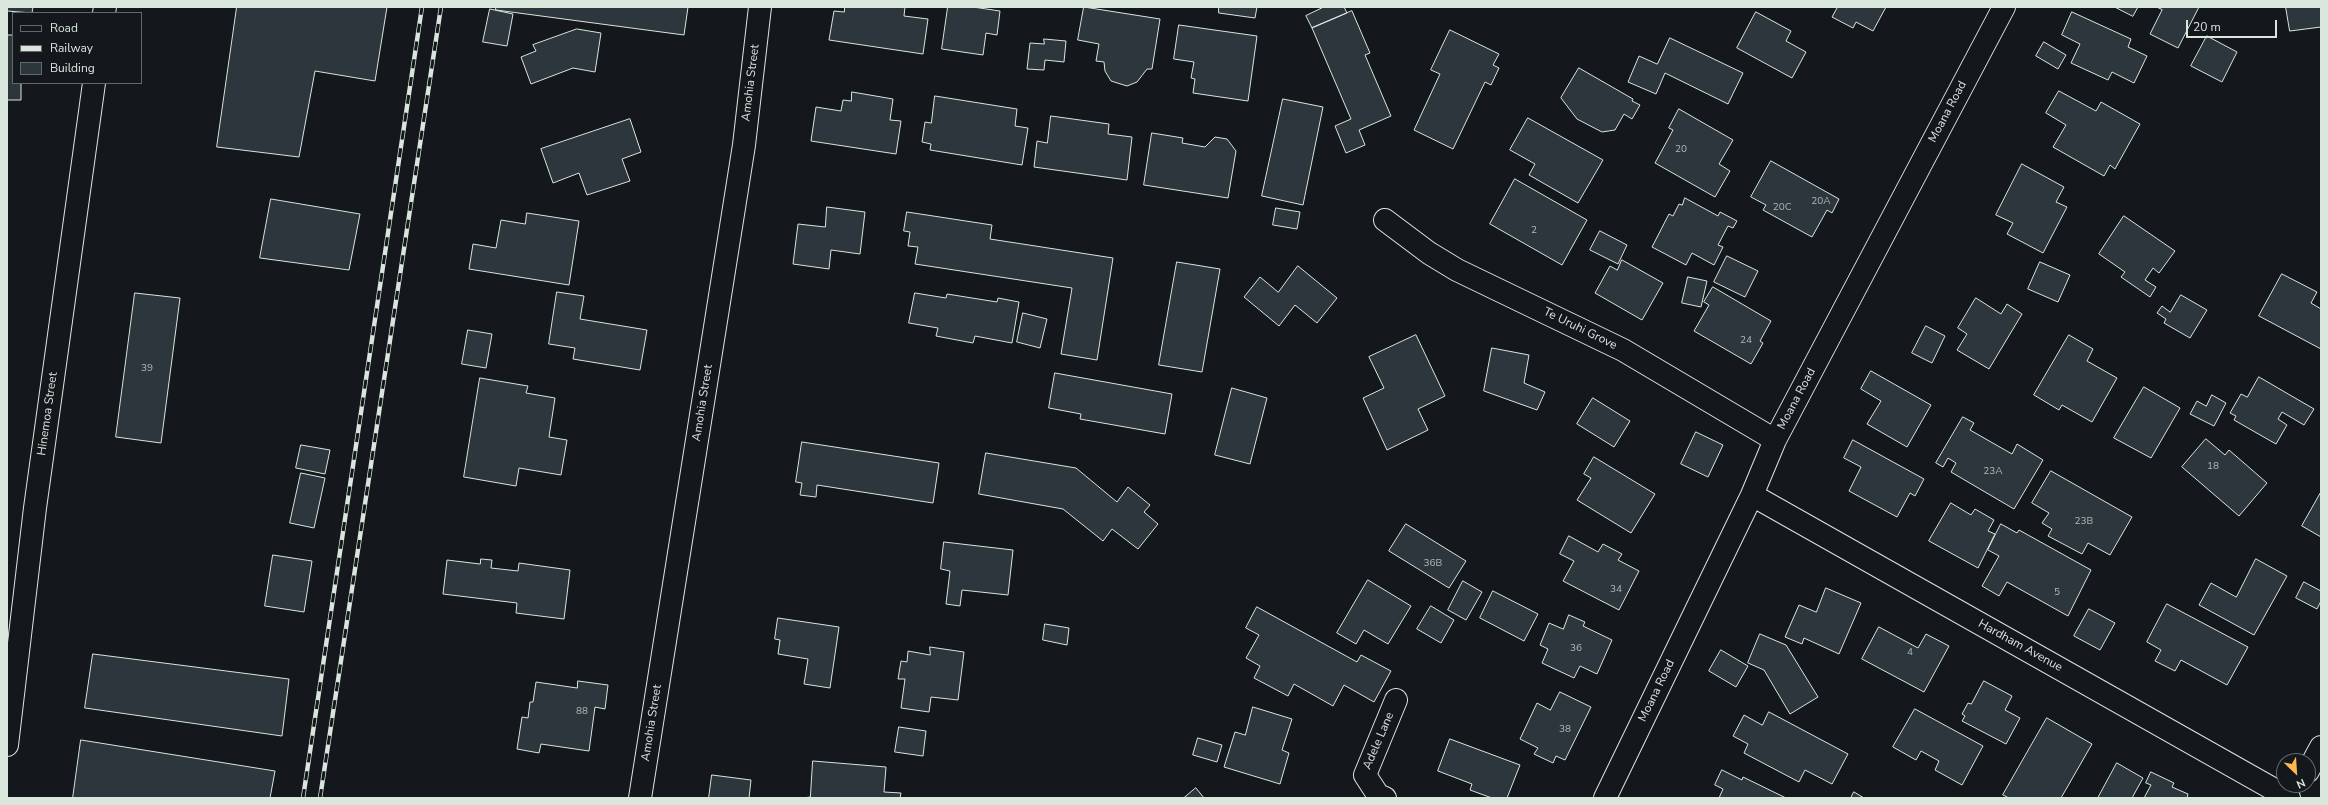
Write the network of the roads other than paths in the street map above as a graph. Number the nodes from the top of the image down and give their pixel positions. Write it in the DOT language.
graph roads {
  1 [pos="760,7"];
  2 [pos="2004,7"];
  3 [pos="94,84"];
  4 [pos="1386,220"];
  5 [pos="1775,440"];
  6 [pos="1752,495"];
  7 [pos="14,618"];
  8 [pos="1396,700"];
  9 [pos="7,745"];
  10 [pos="2321,747"];
  11 [pos="2316,756"];
  12 [pos="640,798"];
  13 [pos="1385,798"];
  14 [pos="1605,798"];
  15 [pos="2289,798"];
  1 -- 12 [label="street, Amohia Street"];
  2 -- 5 [label="street, Moana Road"];
  3 -- 7 [label="street, Hinemoa Street"];
  4 -- 5 [label="street, Te Uruhi Grove"];
  5 -- 6 [label="street, Moana Road"];
  6 -- 14 [label="street, Moana Road"];
  6 -- 15 [label="street, Hardham Avenue"];
  7 -- 9 [label="street, Hinemoa Street"];
  8 -- 13 [label="street, Adele Lane"];
  10 -- 11 [label="street"];
}
